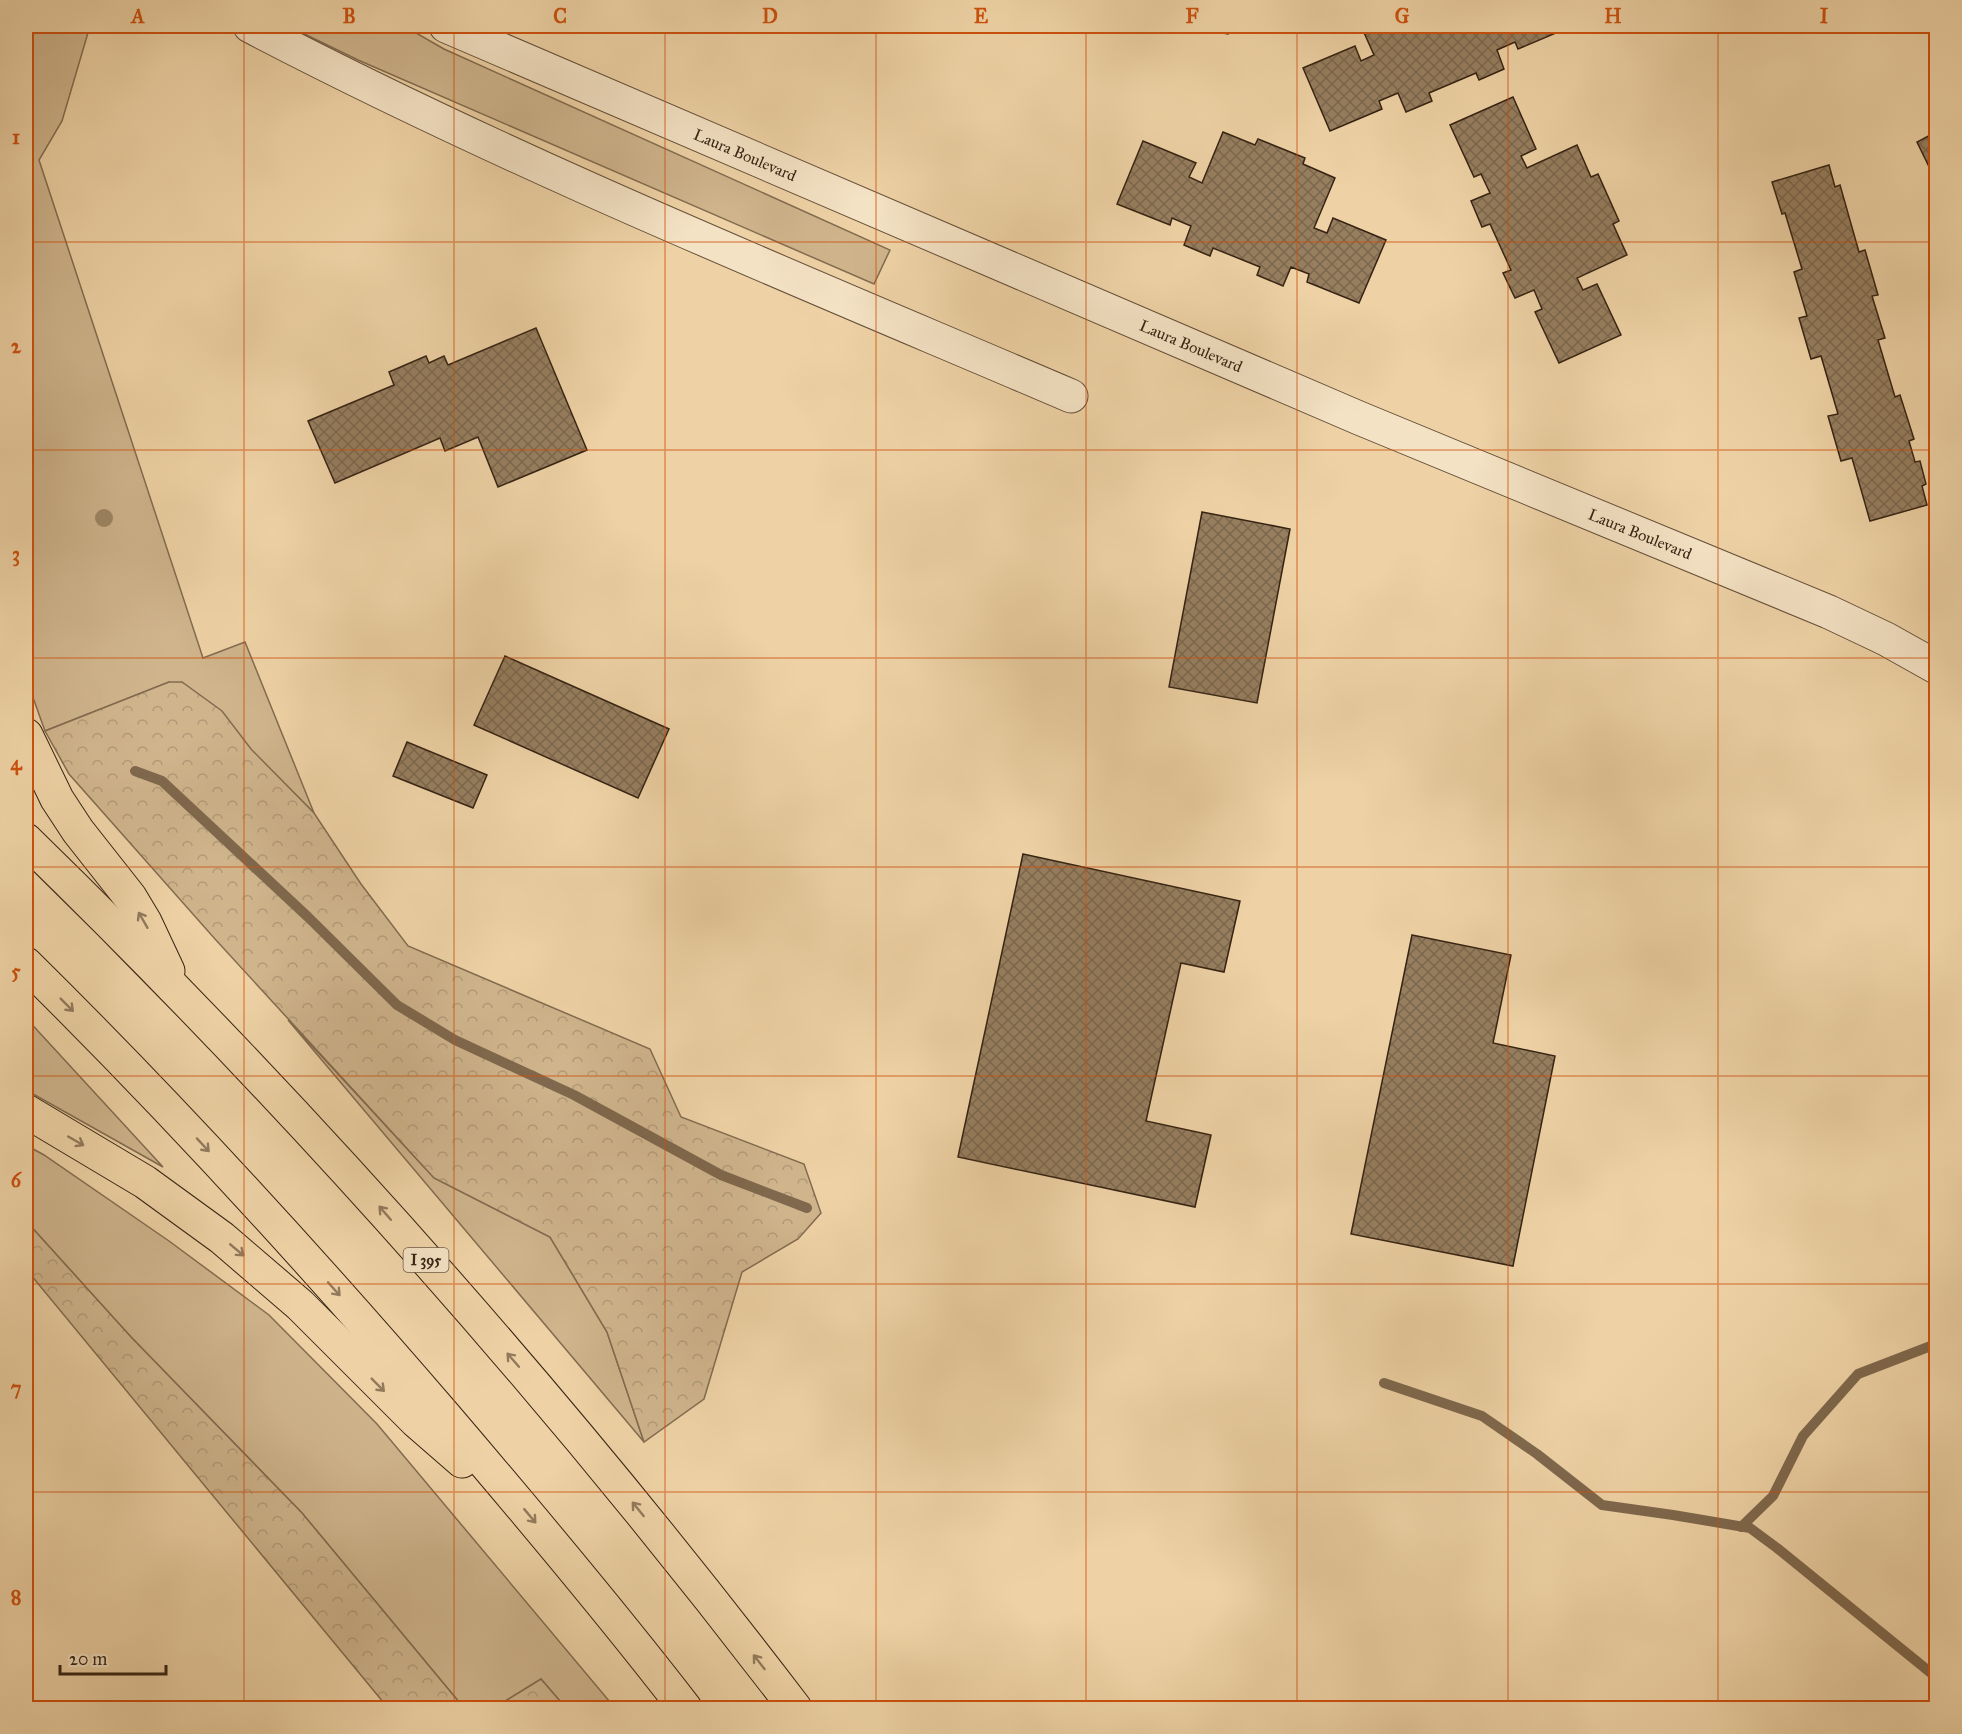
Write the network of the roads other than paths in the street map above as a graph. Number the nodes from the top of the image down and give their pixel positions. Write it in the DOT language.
graph roads {
  1 [pos="250,26"];
  2 [pos="446,26"];
  3 [pos="1071,396"];
  4 [pos="1936,667"];
  5 [pos="26,735"];
  6 [pos="26,840"];
  7 [pos="26,964"];
  8 [pos="177,992"];
  9 [pos="26,1112"];
  10 [pos="508,1491"];
  11 [pos="685,1708"];
  12 [pos="795,1708"];
  1 -- 3 [label="street"];
  2 -- 4 [label="street, Laura Boulevard"];
  8 -- 5 [label="highway, one-way"];
  6 -- 8 [label="highway, I 395"];
  7 -- 10 [label="highway, one-way"];
  12 -- 8 [label="highway, I 395, one-way"];
  9 -- 10 [label="highway, one-way"];
  10 -- 11 [label="highway, one-way"];
}
